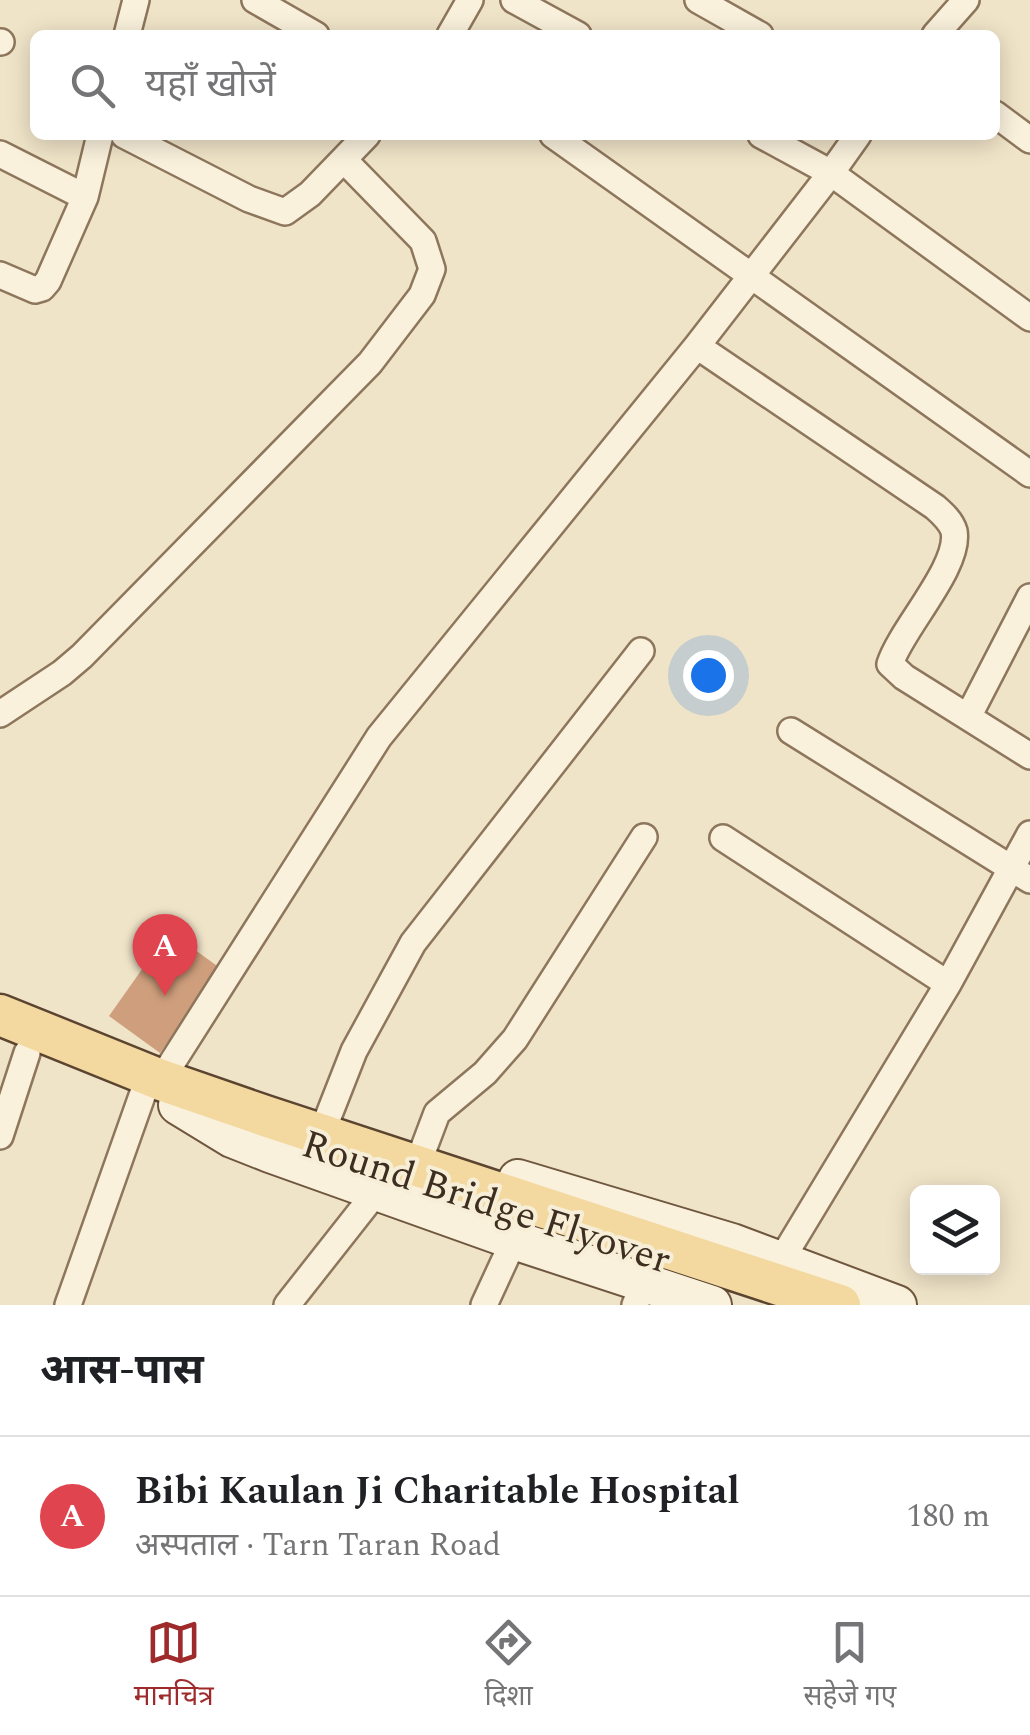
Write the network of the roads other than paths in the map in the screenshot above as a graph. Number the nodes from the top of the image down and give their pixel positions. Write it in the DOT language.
graph roads {
  1 [pos="136,0"];
  2 [pos="254,0"];
  3 [pos="470,0"];
  4 [pos="514,0"];
  5 [pos="698,0"];
  6 [pos="966,0"];
  7 [pos="127,30"];
  8 [pos="307,30"];
  9 [pos="453,30"];
  10 [pos="569,30"];
  11 [pos="751,30"];
  12 [pos="940,30"];
  13 [pos="1000,118"];
  14 [pos="99,140"];
  15 [pos="134,140"];
  16 [pos="363,140"];
  17 [pos="560,140"];
  18 [pos="770,140"];
  19 [pos="855,140"];
  20 [pos="1030,140"];
  21 [pos="0,154"];
  22 [pos="344,160"];
  23 [pos="831,174"];
  24 [pos="85,197"];
  25 [pos="0,275"];
  26 [pos="749,276"];
  27 [pos="1030,318"];
  28 [pos="696,346"];
  29 [pos="1030,474"];
  30 [pos="1030,598"];
  31 [pos="1020,638"];
  32 [pos="640,651"];
  33 [pos="0,714"];
  34 [pos="968,717"];
  35 [pos="790,731"];
  36 [pos="1030,756"];
  37 [pos="1030,834"];
  38 [pos="644,837"];
  39 [pos="723,838"];
  40 [pos="1021,875"];
  41 [pos="948,984"];
  42 [pos="0,1015"];
  43 [pos="14,1049"];
  44 [pos="161,1093"];
  45 [pos="324,1126"];
  46 [pos="0,1136"];
  47 [pos="423,1150"];
  48 [pos="376,1192"];
  49 [pos="514,1240"];
  50 [pos="780,1262"];
  51 [pos="639,1293"];
  52 [pos="68,1305"];
  53 [pos="288,1305"];
  54 [pos="484,1305"];
  55 [pos="712,1305"];
  56 [pos="794,1305"];
  57 [pos="840,1305"];
  58 [pos="897,1305"];
  1 -- 7 [label="street"];
  2 -- 8 [label="street"];
  3 -- 9 [label="street"];
  4 -- 10 [label="street"];
  5 -- 11 [label="street"];
  6 -- 12 [label="street"];
  13 -- 20 [label="street"];
  14 -- 24 [label="street"];
  15 -- 22 [label="street"];
  16 -- 22 [label="street"];
  17 -- 26 [label="street"];
  18 -- 23 [label="street"];
  19 -- 23 [label="street"];
  21 -- 24 [label="street"];
  22 -- 33 [label="street"];
  23 -- 26 [label="street"];
  23 -- 27 [label="street"];
  24 -- 25 [label="street"];
  26 -- 28 [label="street"];
  26 -- 29 [label="street"];
  28 -- 34 [label="street"];
  28 -- 44 [label="street"];
  30 -- 31 [label="street"];
  31 -- 34 [label="street"];
  32 -- 45 [label="street"];
  34 -- 36 [label="street"];
  35 -- 40 [label="street"];
  37 -- 40 [label="street"];
  38 -- 47 [label="street"];
  39 -- 41 [label="street"];
  40 -- 41 [label="street"];
  41 -- 50 [label="street"];
  42 -- 44 [label="main road"];
  43 -- 44 [label="main road"];
  43 -- 46 [label="street"];
  44 -- 45 [label="main road, Round Bridge Flyover"];
  44 -- 48 [label="street"];
  44 -- 52 [label="street"];
  44 -- 56 [label="main road, Round Bridge Flyover"];
  45 -- 47 [label="street"];
  45 -- 57 [label="main road, Round Bridge Flyover"];
  47 -- 50 [label="street"];
  48 -- 49 [label="street"];
  48 -- 53 [label="street"];
  49 -- 51 [label="street"];
  49 -- 54 [label="street"];
  50 -- 58 [label="street"];
  51 -- 55 [label="street"];
}
